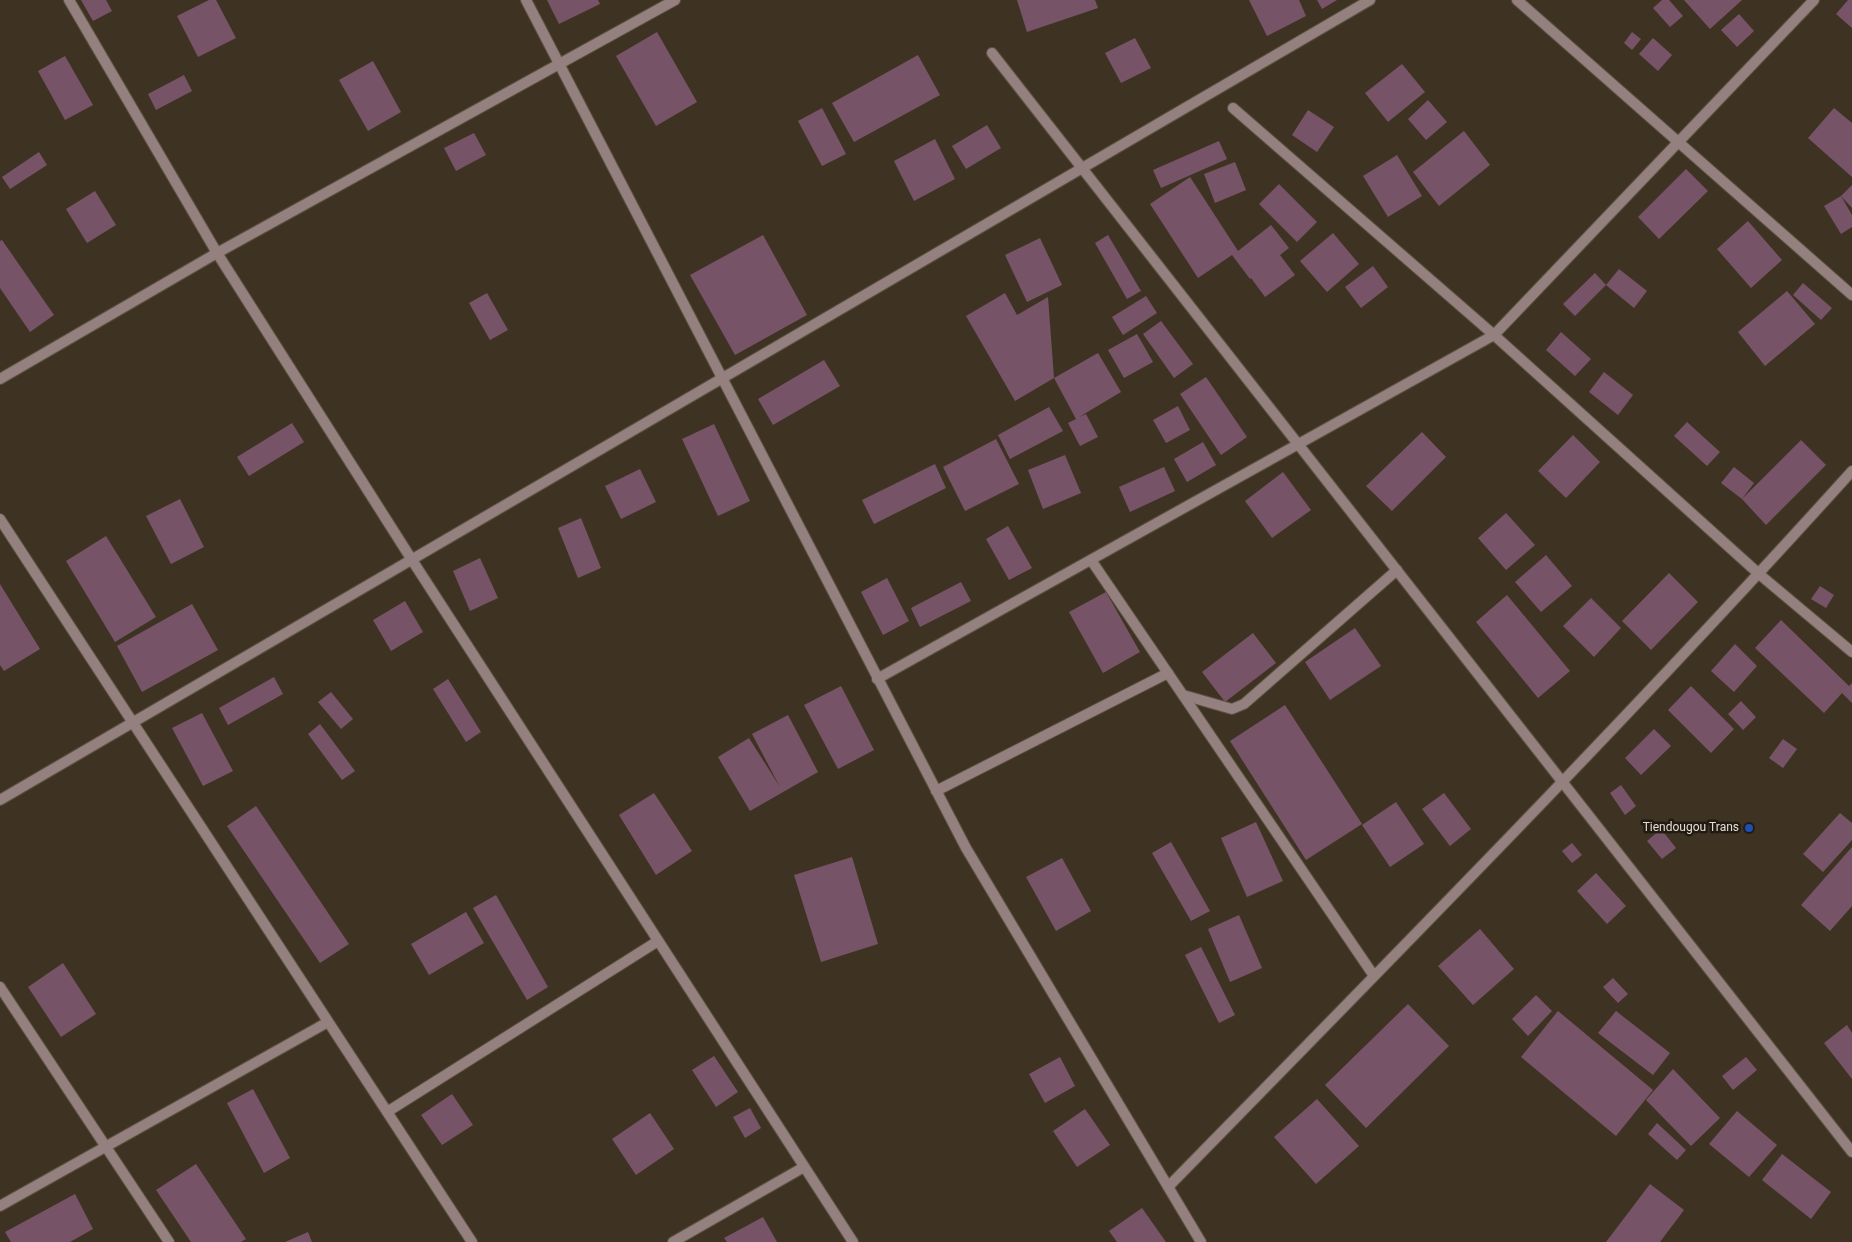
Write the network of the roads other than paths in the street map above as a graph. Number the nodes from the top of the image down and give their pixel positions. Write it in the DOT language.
graph roads {
  1 [pos="69,0"];
  2 [pos="526,0"];
  3 [pos="675,0"];
  4 [pos="1370,0"];
  5 [pos="1517,0"];
  6 [pos="1814,0"];
  7 [pos="992,53"];
  8 [pos="560,65"];
  9 [pos="1233,108"];
  10 [pos="1678,142"];
  11 [pos="1082,168"];
  12 [pos="217,253"];
  13 [pos="1852,295"];
  14 [pos="1494,335"];
  15 [pos="722,378"];
  16 [pos="0,379"];
  17 [pos="1298,444"];
  18 [pos="1852,471"];
  19 [pos="0,519"];
  20 [pos="412,560"];
  21 [pos="1091,560"];
  22 [pos="1396,570"];
  23 [pos="1759,574"];
  24 [pos="1852,652"];
  25 [pos="1168,673"];
  26 [pos="877,679"];
  27 [pos="1183,695"];
  28 [pos="133,722"];
  29 [pos="1563,782"];
  30 [pos="936,791"];
  31 [pos="0,800"];
  32 [pos="658,941"];
  33 [pos="1374,976"];
  34 [pos="0,987"];
  35 [pos="328,1022"];
  36 [pos="387,1112"];
  37 [pos="106,1147"];
  38 [pos="1852,1152"];
  39 [pos="804,1167"];
  40 [pos="1168,1187"];
  41 [pos="0,1206"];
  42 [pos="169,1242"];
  43 [pos="472,1242"];
  44 [pos="673,1242"];
  45 [pos="853,1242"];
  46 [pos="1201,1242"];
  1 -- 12 [label="street"];
  2 -- 8 [label="street"];
  3 -- 8 [label="street"];
  4 -- 11 [label="street"];
  5 -- 10 [label="street"];
  6 -- 10 [label="street"];
  7 -- 11 [label="street"];
  8 -- 12 [label="street"];
  8 -- 15 [label="street"];
  9 -- 14 [label="street"];
  10 -- 13 [label="street"];
  10 -- 14 [label="street"];
  11 -- 15 [label="street"];
  11 -- 17 [label="street"];
  12 -- 16 [label="street"];
  12 -- 20 [label="street"];
  14 -- 17 [label="street"];
  14 -- 23 [label="street"];
  15 -- 20 [label="street"];
  15 -- 26 [label="street"];
  17 -- 21 [label="street"];
  17 -- 22 [label="street"];
  18 -- 23 [label="street"];
  19 -- 28 [label="street"];
  20 -- 28 [label="street"];
  20 -- 32 [label="street"];
  21 -- 25 [label="street"];
  21 -- 26 [label="street"];
  22 -- 27 [label="street"];
  22 -- 29 [label="street"];
  23 -- 24 [label="street"];
  23 -- 29 [label="street"];
  25 -- 27 [label="street"];
  25 -- 30 [label="street"];
  26 -- 30 [label="street"];
  27 -- 33 [label="street"];
  28 -- 31 [label="street"];
  28 -- 35 [label="street"];
  29 -- 33 [label="street"];
  29 -- 38 [label="street"];
  30 -- 40 [label="street"];
  32 -- 36 [label="street"];
  32 -- 39 [label="street"];
  33 -- 40 [label="street"];
  34 -- 37 [label="street"];
  35 -- 36 [label="street"];
  35 -- 37 [label="street"];
  36 -- 43 [label="street"];
  37 -- 41 [label="street"];
  37 -- 42 [label="street"];
  39 -- 44 [label="street"];
  39 -- 45 [label="street"];
  40 -- 46 [label="street"];
}
